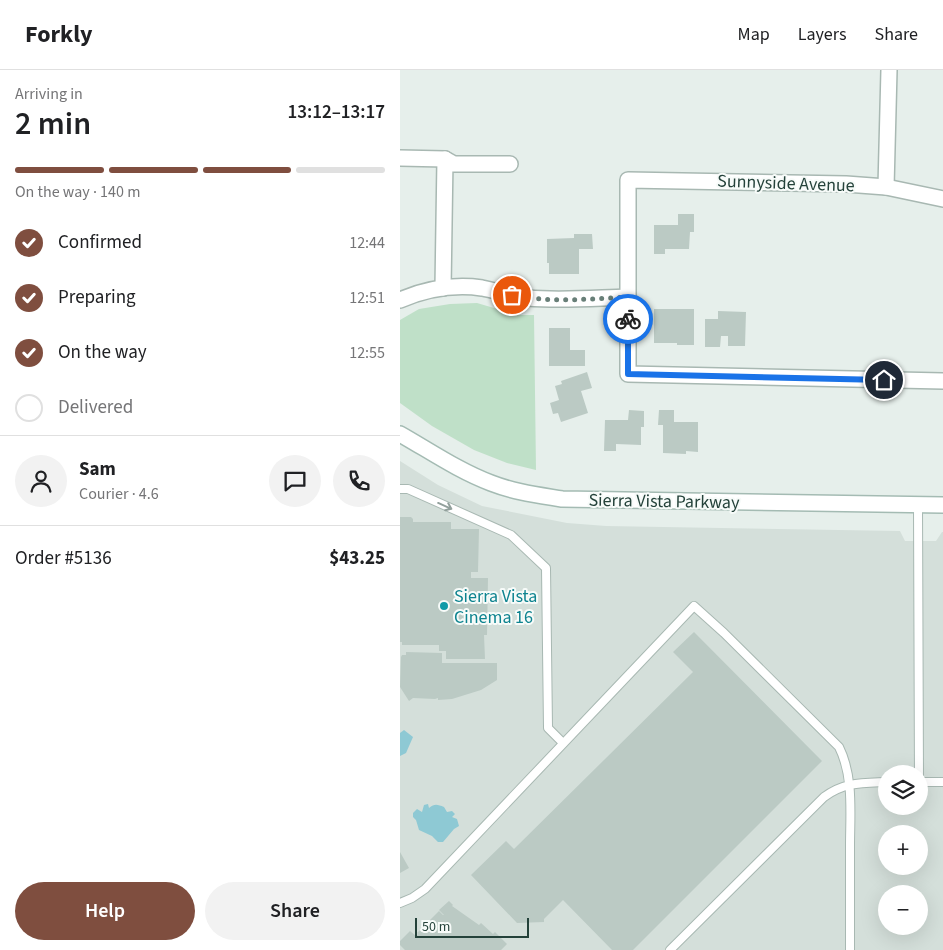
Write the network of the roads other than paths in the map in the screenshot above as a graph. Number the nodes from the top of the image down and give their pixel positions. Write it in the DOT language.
graph roads {
  1 [pos="889,70"];
  2 [pos="400,158"];
  3 [pos="445,159"];
  4 [pos="510,164"];
  5 [pos="886,187"];
  6 [pos="943,199"];
  7 [pos="443,288"];
  8 [pos="628,297"];
  9 [pos="400,300"];
  10 [pos="943,381"];
  11 [pos="400,434"];
  12 [pos="400,489"];
  13 [pos="918,505"];
  14 [pos="943,505"];
  15 [pos="563,743"];
  16 [pos="919,765"];
  17 [pos="878,782"];
  18 [pos="928,782"];
  19 [pos="943,782"];
  20 [pos="849,784"];
  21 [pos="400,903"];
  22 [pos="670,950"];
  23 [pos="850,950"];
  1 -- 5 [label="street"];
  2 -- 3 [label="street"];
  3 -- 4 [label="street"];
  3 -- 7 [label="street"];
  5 -- 6 [label="street, Sunnyside Avenue"];
  5 -- 8 [label="street, Sunnyside Avenue"];
  7 -- 8 [label="street"];
  7 -- 9 [label="street"];
  8 -- 10 [label="street"];
  11 -- 13 [label="street, Sierra Vista Parkway"];
  12 -- 15 [label="lane, one-way"];
  13 -- 14 [label="street, Sierra Vista Parkway"];
  13 -- 16 [label="lane"];
  15 -- 20 [label="lane"];
  15 -- 21 [label="lane"];
  17 -- 20 [label="lane"];
  18 -- 19 [label="lane"];
  20 -- 22 [label="lane"];
  20 -- 23 [label="lane"];
}
